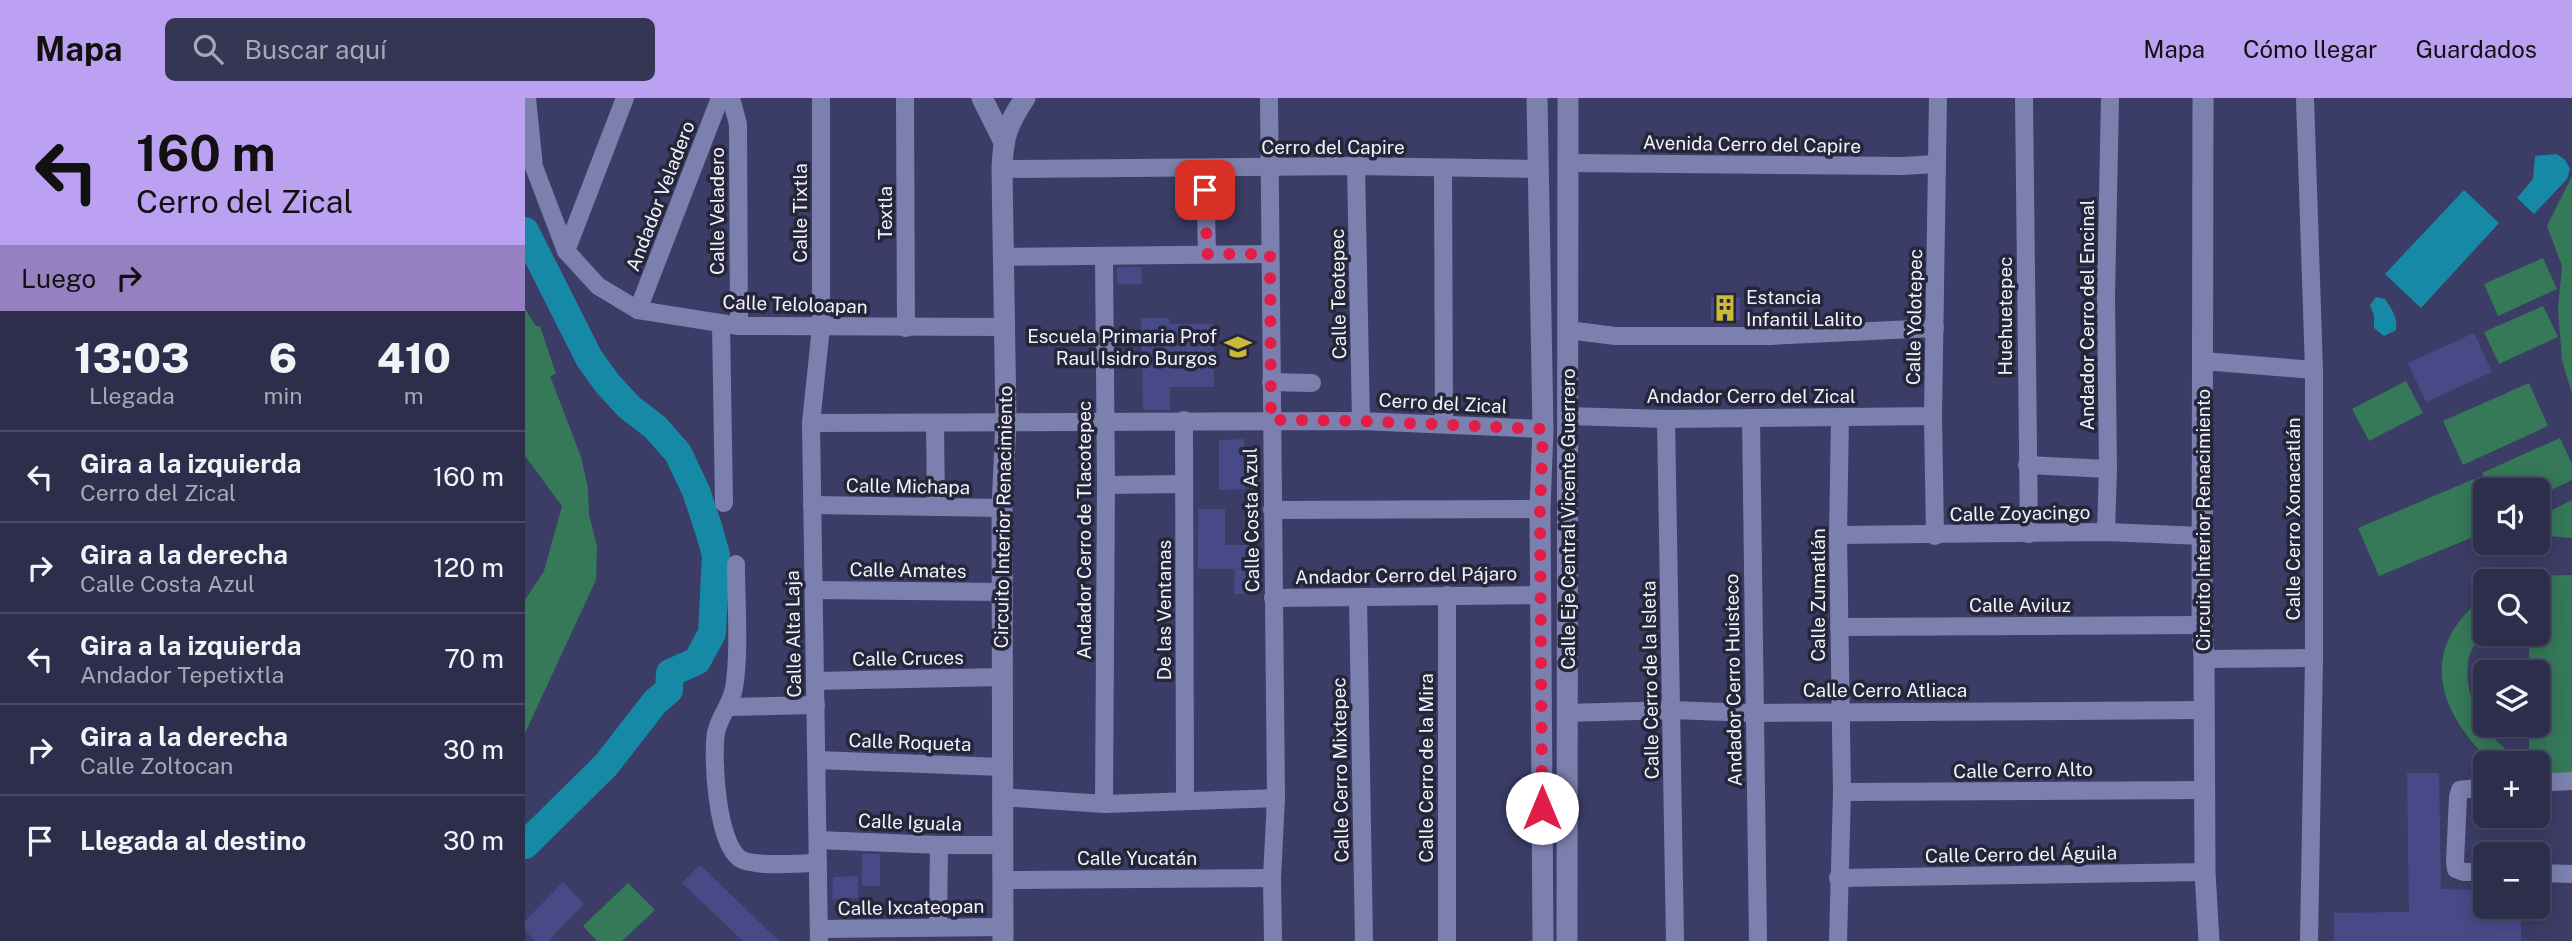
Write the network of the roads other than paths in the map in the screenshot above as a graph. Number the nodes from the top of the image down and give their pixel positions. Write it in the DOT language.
graph roads {
  1 [pos="527,98"];
  2 [pos="625,98"];
  3 [pos="720,98"];
  4 [pos="731,98"];
  5 [pos="821,98"];
  6 [pos="905,98"];
  7 [pos="982,98"];
  8 [pos="1025,98"];
  9 [pos="1269,98"];
  10 [pos="1537,98"];
  11 [pos="1568,98"];
  12 [pos="1938,98"];
  13 [pos="2024,98"];
  14 [pos="2110,98"];
  15 [pos="2203,98"];
  16 [pos="2305,98"];
  17 [pos="1003,140"];
  18 [pos="1568,163"];
  19 [pos="1936,164"];
  20 [pos="1356,166"];
  21 [pos="1269,167"];
  22 [pos="1205,168"];
  23 [pos="1443,168"];
  24 [pos="1002,169"];
  25 [pos="1538,169"];
  26 [pos="566,251"];
  27 [pos="1207,254"];
  28 [pos="1270,254"];
  29 [pos="1003,257"];
  30 [pos="1104,257"];
  31 [pos="638,310"];
  32 [pos="730,325"];
  33 [pos="821,327"];
  34 [pos="1003,327"];
  35 [pos="906,328"];
  36 [pos="1935,328"];
  37 [pos="1568,330"];
  38 [pos="2203,361"];
  39 [pos="2314,370"];
  40 [pos="1271,382"];
  41 [pos="1312,383"];
  42 [pos="1568,416"];
  43 [pos="1840,416"];
  44 [pos="1933,416"];
  45 [pos="1666,419"];
  46 [pos="1751,419"];
  47 [pos="1105,420"];
  48 [pos="1271,420"];
  49 [pos="1006,421"];
  50 [pos="1184,421"];
  51 [pos="1361,421"];
  52 [pos="811,423"];
  53 [pos="935,423"];
  54 [pos="1444,424"];
  55 [pos="1543,429"];
  56 [pos="2027,465"];
  57 [pos="2108,469"];
  58 [pos="1184,484"];
  59 [pos="1106,485"];
  60 [pos="724,503"];
  61 [pos="812,505"];
  62 [pos="936,508"];
  63 [pos="1002,508"];
  64 [pos="1540,509"];
  65 [pos="1272,510"];
  66 [pos="2106,532"];
  67 [pos="2029,534"];
  68 [pos="1839,535"];
  69 [pos="1935,536"];
  70 [pos="2203,536"];
  71 [pos="736,564"];
  72 [pos="814,590"];
  73 [pos="1002,592"];
  74 [pos="1447,595"];
  75 [pos="1540,595"];
  76 [pos="1273,598"];
  77 [pos="1358,598"];
  78 [pos="2201,625"];
  79 [pos="1839,627"];
  80 [pos="2314,658"];
  81 [pos="2204,659"];
  82 [pos="1002,677"];
  83 [pos="815,681"];
  84 [pos="816,705"];
  85 [pos="728,707"];
  86 [pos="1672,710"];
  87 [pos="1840,710"];
  88 [pos="2203,710"];
  89 [pos="1567,713"];
  90 [pos="1753,713"];
  91 [pos="817,760"];
  92 [pos="1002,766"];
  93 [pos="2572,781"];
  94 [pos="2550,782"];
  95 [pos="2473,788"];
  96 [pos="2204,790"];
  97 [pos="1842,792"];
  98 [pos="1001,796"];
  99 [pos="1276,798"];
  100 [pos="1185,800"];
  101 [pos="1104,804"];
  102 [pos="818,840"];
  103 [pos="939,845"];
  104 [pos="1001,845"];
  105 [pos="818,863"];
  106 [pos="2205,872"];
  107 [pos="2473,872"];
  108 [pos="2550,873"];
  109 [pos="2572,874"];
  110 [pos="1272,878"];
  111 [pos="1838,878"];
  112 [pos="1002,880"];
  113 [pos="938,927"];
  114 [pos="1002,934"];
  115 [pos="819,935"];
  116 [pos="1273,941"];
  117 [pos="1364,941"];
  118 [pos="1447,941"];
  119 [pos="1543,941"];
  120 [pos="1567,941"];
  121 [pos="1675,941"];
  122 [pos="1758,941"];
  123 [pos="1838,941"];
  124 [pos="2209,941"];
  125 [pos="2309,941"];
  1 -- 26 [label="street"];
  2 -- 26 [label="street"];
  3 -- 31 [label="street, Andador Veladero"];
  4 -- 32 [label="street, Calle Veladero"];
  5 -- 33 [label="street, Calle Tixtla"];
  6 -- 35 [label="street, Textla"];
  7 -- 17 [label="main road"];
  8 -- 17 [label="main road, Circuito Interior Renacimiento"];
  9 -- 21 [label="street, Calle Costa Azul"];
  10 -- 25 [label="main road, Calle Eje Central Vicente Guerrero"];
  11 -- 18 [label="main road, Calle Eje Central Vicente Guerrero"];
  12 -- 19 [label="street, Calle Yolotepec"];
  13 -- 56 [label="street, Huehuetepec"];
  14 -- 57 [label="street, Andador Cerro del Encinal"];
  15 -- 38 [label="main road, Circuito Interior Renacimiento"];
  16 -- 39 [label="street, Calle Cerro Xonacatlán"];
  17 -- 24 [label="main road, Circuito Interior Renacimiento"];
  18 -- 19 [label="street, Avenida Cerro del Capire"];
  18 -- 37 [label="main road, Calle Eje Central Vicente Guerrero"];
  19 -- 36 [label="street, Calle Yolotepec"];
  20 -- 21 [label="street, Cerro del Capire"];
  20 -- 23 [label="street, Cerro del Capire"];
  20 -- 51 [label="street, Calle Teotepec"];
  21 -- 22 [label="street, Cerro del Capire"];
  21 -- 28 [label="street, Calle Costa Azul"];
  22 -- 24 [label="street, Cerro del Capire"];
  22 -- 27 [label="street"];
  23 -- 25 [label="street, Cerro del Capire"];
  23 -- 54 [label="street"];
  24 -- 29 [label="main road, Circuito Interior Renacimiento"];
  25 -- 55 [label="main road, Calle Eje Central Vicente Guerrero"];
  26 -- 31 [label="street, Calle Teloloapan"];
  27 -- 28 [label="street"];
  27 -- 30 [label="street"];
  28 -- 40 [label="street, Calle Costa Azul"];
  29 -- 30 [label="street"];
  29 -- 34 [label="main road, Circuito Interior Renacimiento"];
  30 -- 47 [label="street, Andador Cerro de Tlacotepec"];
  31 -- 32 [label="street, Calle Teloloapan"];
  32 -- 33 [label="street, Calle Teloloapan"];
  32 -- 60 [label="street, Calle Veladero"];
  33 -- 35 [label="street, Calle Teloloapan"];
  33 -- 52 [label="street, Calle Alta Laja"];
  34 -- 35 [label="street, Calle Teloloapan"];
  34 -- 49 [label="main road, Circuito Interior Renacimiento"];
  36 -- 37 [label="street"];
  36 -- 44 [label="street, Calle Yolotepec"];
  37 -- 42 [label="main road, Calle Eje Central Vicente Guerrero"];
  38 -- 39 [label="street"];
  38 -- 70 [label="main road, Circuito Interior Renacimiento"];
  39 -- 80 [label="street, Calle Cerro Xonacatlán"];
  40 -- 41 [label="street"];
  40 -- 48 [label="street, Calle Costa Azul"];
  42 -- 45 [label="street, Andador Cerro del Zical"];
  42 -- 89 [label="main road, Calle Eje Central Vicente Guerrero"];
  43 -- 44 [label="street, Andador Cerro del Zical"];
  43 -- 46 [label="street, Andador Cerro del Zical"];
  43 -- 68 [label="street, Calle Zumatlán"];
  44 -- 69 [label="street, Calle Yolotepec"];
  45 -- 46 [label="street, Andador Cerro del Zical"];
  45 -- 86 [label="street, Calle Cerro de la Isleta"];
  46 -- 90 [label="street, Andador Cerro Huisteco"];
  47 -- 49 [label="street, Cerro del Zical"];
  47 -- 50 [label="street, Cerro del Zical"];
  47 -- 59 [label="street, Andador Cerro de Tlacotepec"];
  48 -- 50 [label="street, Cerro del Zical"];
  48 -- 51 [label="street, Cerro del Zical"];
  48 -- 65 [label="street, Calle Costa Azul"];
  49 -- 53 [label="street, Cerro del Zical"];
  49 -- 63 [label="main road, Circuito Interior Renacimiento"];
  50 -- 58 [label="street, De las Ventanas"];
  51 -- 54 [label="street, Cerro del Zical"];
  52 -- 53 [label="street, Cerro del Zical"];
  52 -- 61 [label="street, Calle Alta Laja"];
  53 -- 62 [label="street"];
  54 -- 55 [label="street, Cerro del Zical"];
  55 -- 64 [label="main road, Calle Eje Central Vicente Guerrero"];
  56 -- 57 [label="street"];
  56 -- 67 [label="street, Huehuetepec"];
  57 -- 66 [label="street, Andador Cerro del Encinal"];
  58 -- 59 [label="street"];
  58 -- 100 [label="street, De las Ventanas"];
  59 -- 101 [label="street, Andador Cerro de Tlacotepec"];
  61 -- 62 [label="street, Calle Michapa"];
  61 -- 72 [label="street, Calle Alta Laja"];
  62 -- 63 [label="street, Calle Michapa"];
  63 -- 73 [label="main road, Circuito Interior Renacimiento"];
  64 -- 65 [label="street"];
  64 -- 75 [label="main road, Calle Eje Central Vicente Guerrero"];
  65 -- 76 [label="street, Calle Costa Azul"];
  66 -- 67 [label="street, Calle Zoyacingo"];
  66 -- 70 [label="street, Calle Zoyacingo"];
  67 -- 69 [label="street, Calle Zoyacingo"];
  68 -- 69 [label="street, Calle Zoyacingo"];
  68 -- 79 [label="street, Calle Zumatlán"];
  70 -- 78 [label="main road, Circuito Interior Renacimiento"];
  71 -- 85 [label="street"];
  72 -- 73 [label="street, Calle Amates"];
  72 -- 83 [label="street, Calle Alta Laja"];
  73 -- 82 [label="main road, Circuito Interior Renacimiento"];
  74 -- 75 [label="street, Andador Cerro del Pájaro"];
  74 -- 77 [label="street, Andador Cerro del Pájaro"];
  74 -- 118 [label="street, Calle Cerro de la Mira"];
  75 -- 119 [label="main road, Calle Eje Central Vicente Guerrero"];
  76 -- 77 [label="street, Andador Cerro del Pájaro"];
  76 -- 99 [label="street, Calle Costa Azul"];
  77 -- 117 [label="street, Calle Cerro Mixtepec"];
  78 -- 79 [label="street, Calle Aviluz"];
  78 -- 81 [label="main road, Circuito Interior Renacimiento"];
  79 -- 87 [label="street, Calle Zumatlán"];
  80 -- 81 [label="street"];
  80 -- 125 [label="street, Calle Cerro Xonacatlán"];
  81 -- 88 [label="main road, Circuito Interior Renacimiento"];
  82 -- 83 [label="street, Calle Cruces"];
  82 -- 92 [label="main road, Circuito Interior Renacimiento"];
  83 -- 84 [label="street, Calle Alta Laja"];
  84 -- 85 [label="street"];
  84 -- 91 [label="street, Calle Alta Laja"];
  85 -- 105 [label="street"];
  86 -- 89 [label="street, Calle Cerro Atliaca"];
  86 -- 90 [label="street, Calle Cerro Atliaca"];
  86 -- 121 [label="street, Calle Cerro de la Isleta"];
  87 -- 88 [label="street, Calle Cerro Atliaca"];
  87 -- 90 [label="street, Calle Cerro Atliaca"];
  87 -- 97 [label="street, Calle Zumatlán"];
  88 -- 96 [label="main road, Circuito Interior Renacimiento"];
  89 -- 120 [label="main road, Calle Eje Central Vicente Guerrero"];
  90 -- 122 [label="street, Andador Cerro Huisteco"];
  91 -- 92 [label="street, Calle Roqueta"];
  91 -- 102 [label="street, Calle Alta Laja"];
  92 -- 98 [label="main road, Circuito Interior Renacimiento"];
  93 -- 94 [label="street"];
  95 -- 107 [label="street"];
  96 -- 97 [label="street, Calle Cerro Alto"];
  96 -- 106 [label="main road, Circuito Interior Renacimiento"];
  97 -- 111 [label="street, Calle Zumatlán"];
  98 -- 101 [label="street"];
  98 -- 104 [label="main road, Circuito Interior Renacimiento"];
  99 -- 100 [label="street"];
  99 -- 110 [label="street, Calle Costa Azul"];
  100 -- 101 [label="street"];
  102 -- 103 [label="street, Calle Iguala"];
  102 -- 105 [label="street, Calle Alta Laja"];
  103 -- 104 [label="street, Calle Iguala"];
  103 -- 113 [label="street"];
  104 -- 112 [label="main road, Circuito Interior Renacimiento"];
  105 -- 115 [label="street, Calle Alta Laja"];
  106 -- 111 [label="street, Calle Cerro del Águila"];
  106 -- 124 [label="main road, Circuito Interior Renacimiento"];
  108 -- 109 [label="street"];
  110 -- 112 [label="street, Calle Yucatán"];
  110 -- 116 [label="street, Calle Costa Azul"];
  111 -- 123 [label="street, Calle Zumatlán"];
  112 -- 114 [label="main road, Circuito Interior Renacimiento"];
  113 -- 114 [label="street, Calle Ixcateopan"];
  113 -- 115 [label="street, Calle Ixcateopan"];
}
